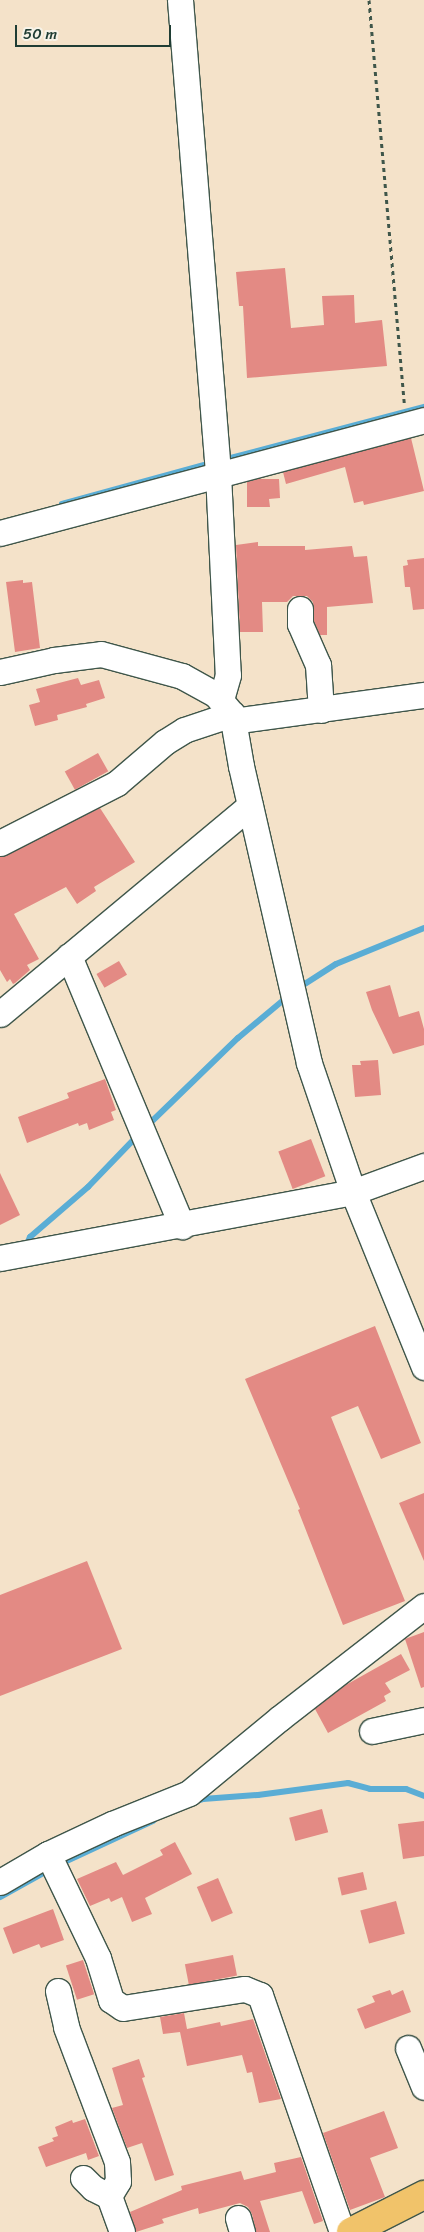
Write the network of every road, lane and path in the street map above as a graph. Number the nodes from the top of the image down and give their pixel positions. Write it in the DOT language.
graph roads {
  1 [pos="180,0"];
  2 [pos="369,0"];
  3 [pos="418,427"];
  4 [pos="218,474"];
  5 [pos="0,533"];
  6 [pos="300,609"];
  7 [pos="0,672"];
  8 [pos="424,695"];
  9 [pos="321,710"];
  10 [pos="229,712"];
  11 [pos="250,806"];
  12 [pos="0,843"];
  13 [pos="69,956"];
  14 [pos="0,1014"];
  15 [pos="424,1166"];
  16 [pos="353,1192"];
  17 [pos="182,1226"];
  18 [pos="0,1258"];
  19 [pos="424,1367"];
  20 [pos="424,1606"];
  21 [pos="424,1720"];
  22 [pos="372,1731"];
  23 [pos="48,1854"];
  24 [pos="0,1882"];
  25 [pos="58,1991"];
  26 [pos="408,2048"];
  27 [pos="424,2087"];
  28 [pos="83,2178"];
  29 [pos="424,2195"];
  30 [pos="109,2196"];
  31 [pos="122,2232"];
  32 [pos="342,2232"];
  33 [pos="351,2232"];
  1 -- 4 [label="street"];
  2 -- 3 [label="path"];
  3 -- 4 [label="street"];
  4 -- 5 [label="street"];
  4 -- 10 [label="street"];
  6 -- 9 [label="street"];
  7 -- 10 [label="street"];
  8 -- 9 [label="street"];
  9 -- 10 [label="street"];
  10 -- 11 [label="street"];
  10 -- 12 [label="street"];
  11 -- 13 [label="street"];
  11 -- 16 [label="street"];
  13 -- 14 [label="street"];
  13 -- 17 [label="street"];
  15 -- 16 [label="street"];
  16 -- 17 [label="street"];
  16 -- 19 [label="street"];
  17 -- 18 [label="street"];
  20 -- 23 [label="street"];
  21 -- 22 [label="street"];
  23 -- 24 [label="street"];
  23 -- 32 [label="street"];
  25 -- 30 [label="street"];
  26 -- 27 [label="street"];
  28 -- 30 [label="street"];
  29 -- 33 [label="main road"];
  30 -- 31 [label="street"];
}
